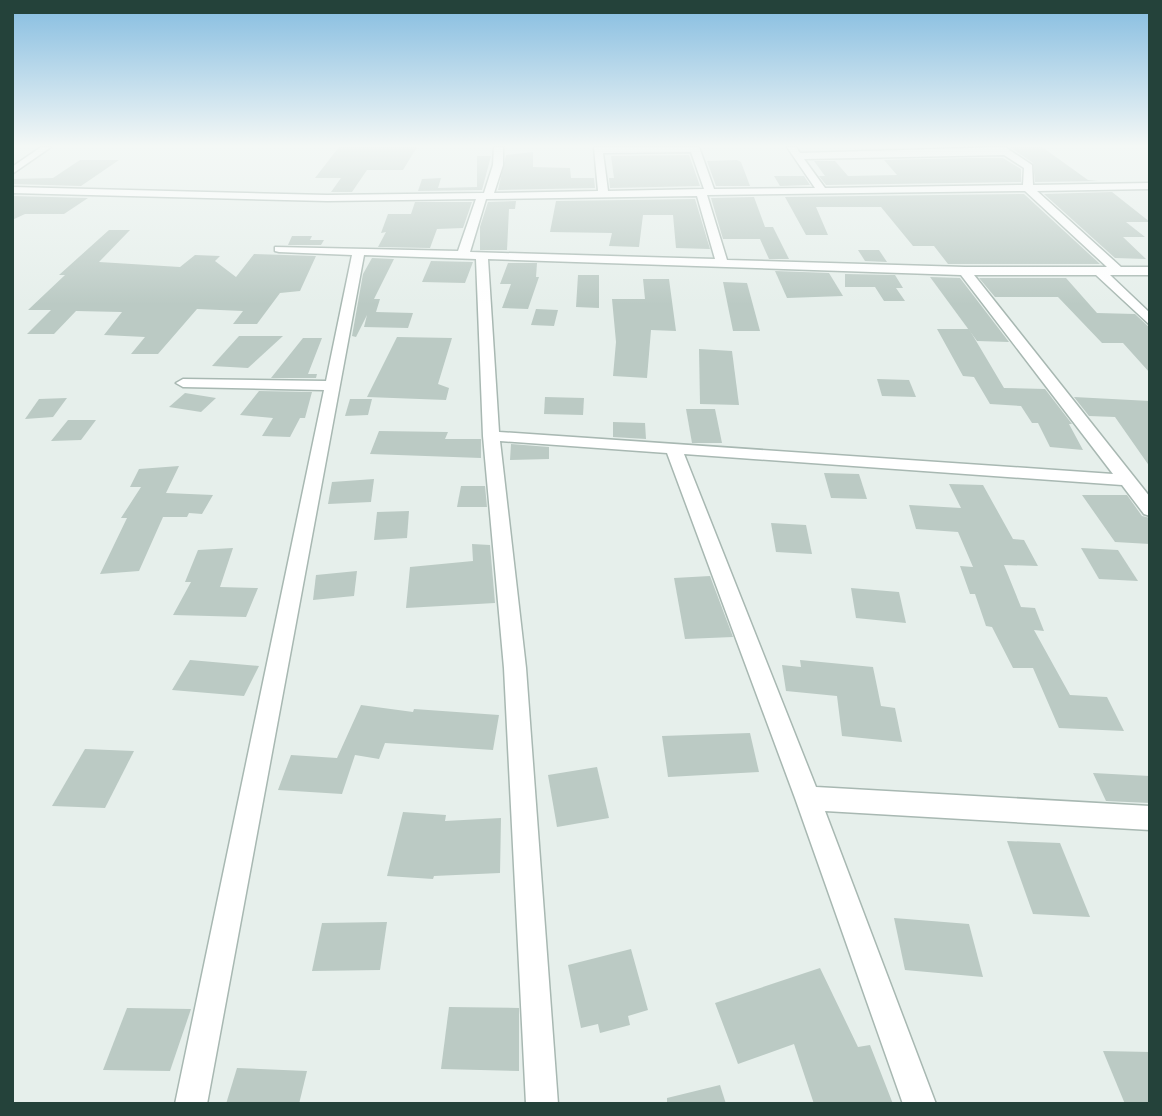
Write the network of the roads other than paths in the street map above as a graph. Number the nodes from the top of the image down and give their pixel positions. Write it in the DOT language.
graph roads {
  1 [pos="484,199"];
  2 [pos="707,199"];
  3 [pos="1040,199"];
  4 [pos="279,248"];
  5 [pos="359,251"];
  6 [pos="472,254"];
  7 [pos="722,262"];
  8 [pos="965,271"];
  9 [pos="1150,271"];
  10 [pos="1100,272"];
  11 [pos="1119,272"];
  12 [pos="1150,321"];
  13 [pos="183,383"];
  14 [pos="332,386"];
  15 [pos="491,436"];
  16 [pos="673,448"];
  17 [pos="1126,480"];
  18 [pos="1150,510"];
  19 [pos="808,798"];
  20 [pos="1150,818"];
  21 [pos="191,1104"];
  22 [pos="542,1104"];
  23 [pos="920,1104"];
  1 -- 6 [label="street"];
  2 -- 7 [label="street"];
  3 -- 11 [label="street"];
  4 -- 5 [label="street"];
  5 -- 6 [label="street"];
  5 -- 14 [label="street"];
  6 -- 7 [label="street"];
  6 -- 15 [label="street"];
  7 -- 8 [label="street"];
  8 -- 10 [label="street"];
  8 -- 17 [label="street"];
  9 -- 11 [label="street"];
  10 -- 11 [label="street"];
  10 -- 12 [label="street"];
  13 -- 14 [label="street"];
  14 -- 21 [label="street"];
  15 -- 16 [label="street"];
  15 -- 22 [label="street"];
  16 -- 17 [label="street"];
  16 -- 19 [label="street"];
  17 -- 18 [label="street"];
  19 -- 20 [label="street"];
  19 -- 23 [label="street"];
}
